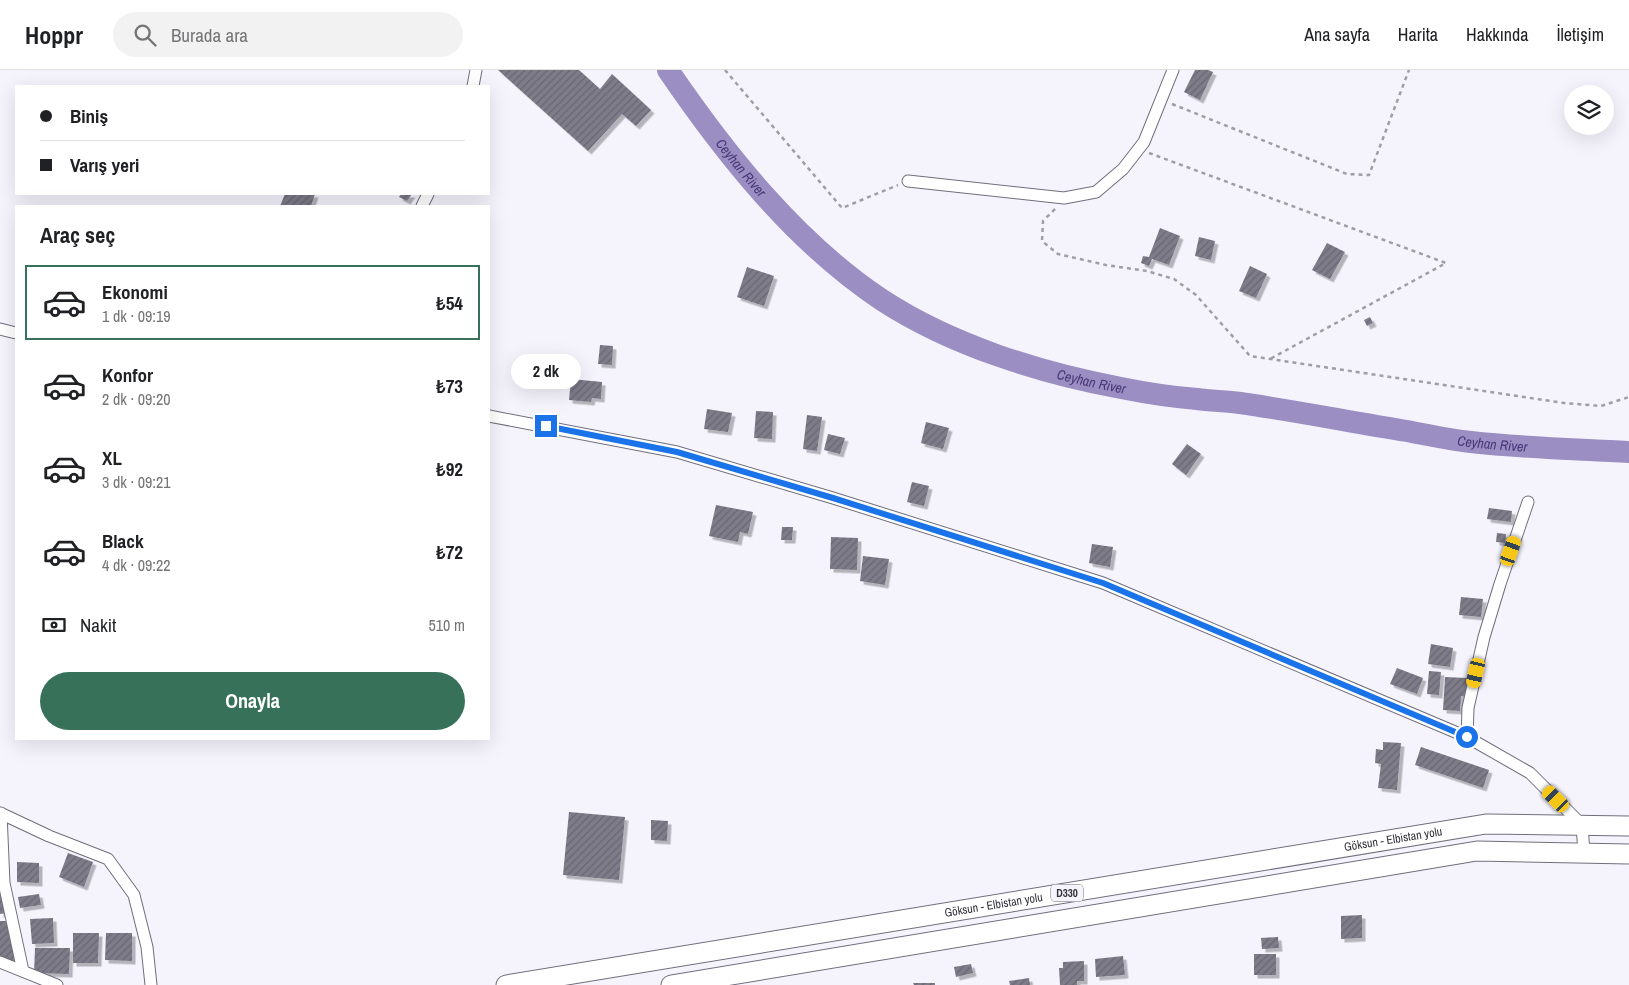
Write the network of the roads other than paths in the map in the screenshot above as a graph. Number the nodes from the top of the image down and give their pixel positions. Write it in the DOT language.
graph roads {
  1 [pos="476,70"];
  2 [pos="1173,70"];
  3 [pos="473,85"];
  4 [pos="908,181"];
  5 [pos="0,329"];
  6 [pos="15,333"];
  7 [pos="490,416"];
  8 [pos="1528,502"];
  9 [pos="1467,737"];
  10 [pos="0,813"];
  11 [pos="1582,825"];
  12 [pos="1629,826"];
  13 [pos="1584,853"];
  14 [pos="1629,854"];
  15 [pos="0,962"];
  16 [pos="23,971"];
  17 [pos="57,985"];
  18 [pos="151,985"];
  19 [pos="506,985"];
  20 [pos="671,985"];
  1 -- 3 [label="street"];
  2 -- 4 [label="street"];
  5 -- 6 [label="street"];
  7 -- 9 [label="street"];
  8 -- 9 [label="street"];
  9 -- 11 [label="street"];
  10 -- 16 [label="street"];
  10 -- 18 [label="street"];
  11 -- 12 [label="highway, Göksun - Elbistan yolu / D330"];
  11 -- 13 [label="street"];
  11 -- 19 [label="highway, Göksun - Elbistan yolu / D330"];
  13 -- 14 [label="highway, Göksun - Elbistan yolu / D330"];
  13 -- 20 [label="highway, Göksun - Elbistan yolu / D330"];
  15 -- 16 [label="street"];
  16 -- 17 [label="street"];
}
